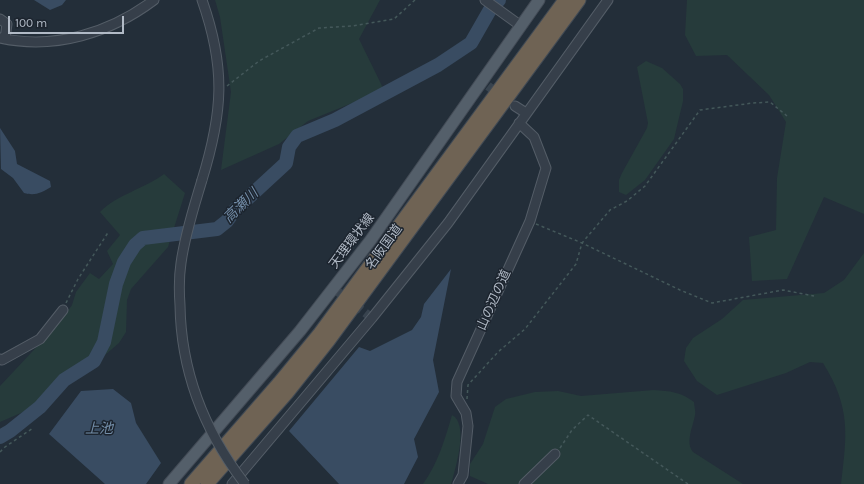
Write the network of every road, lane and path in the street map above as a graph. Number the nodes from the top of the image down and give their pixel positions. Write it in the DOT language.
graph roads {
  1 [pos="154,0"];
  2 [pos="202,0"];
  3 [pos="415,0"];
  4 [pos="485,0"];
  5 [pos="539,0"];
  6 [pos="565,0"];
  7 [pos="579,0"];
  8 [pos="608,0"];
  9 [pos="0,19"];
  10 [pos="521,26"];
  11 [pos="3,38"];
  12 [pos="220,92"];
  13 [pos="515,106"];
  14 [pos="526,113"];
  15 [pos="787,116"];
  16 [pos="519,123"];
  17 [pos="530,221"];
  18 [pos="108,230"];
  19 [pos="582,243"];
  20 [pos="814,296"];
  21 [pos="63,310"];
  22 [pos="0,359"];
  23 [pos="466,413"];
  24 [pos="33,428"];
  25 [pos="0,452"];
  26 [pos="555,454"];
  27 [pos="169,484"];
  28 [pos="191,484"];
  29 [pos="207,484"];
  30 [pos="232,484"];
  31 [pos="245,484"];
  32 [pos="458,484"];
  33 [pos="524,484"];
  34 [pos="688,484"];
  1 -- 11 [label="street"];
  2 -- 12 [label="street"];
  3 -- 12 [label="path"];
  4 -- 10 [label="street"];
  5 -- 10 [label="main road, 天理環状線"];
  6 -- 28 [label="highway, 名阪国道"];
  7 -- 29 [label="highway, 名阪国道"];
  8 -- 14 [label="street"];
  9 -- 11 [label="street"];
  10 -- 27 [label="main road, 天理環状線"];
  12 -- 31 [label="street, bridge"];
  13 -- 14 [label="street"];
  14 -- 16 [label="street"];
  15 -- 19 [label="path"];
  16 -- 17 [label="street, 山の辺の道"];
  16 -- 30 [label="street"];
  17 -- 19 [label="path"];
  17 -- 23 [label="street, 山の辺の道"];
  18 -- 21 [label="path"];
  19 -- 20 [label="path"];
  19 -- 23 [label="path"];
  21 -- 22 [label="street"];
  23 -- 32 [label="street, 山の辺の道"];
  24 -- 25 [label="path"];
  26 -- 33 [label="street"];
  26 -- 34 [label="path"];
}
